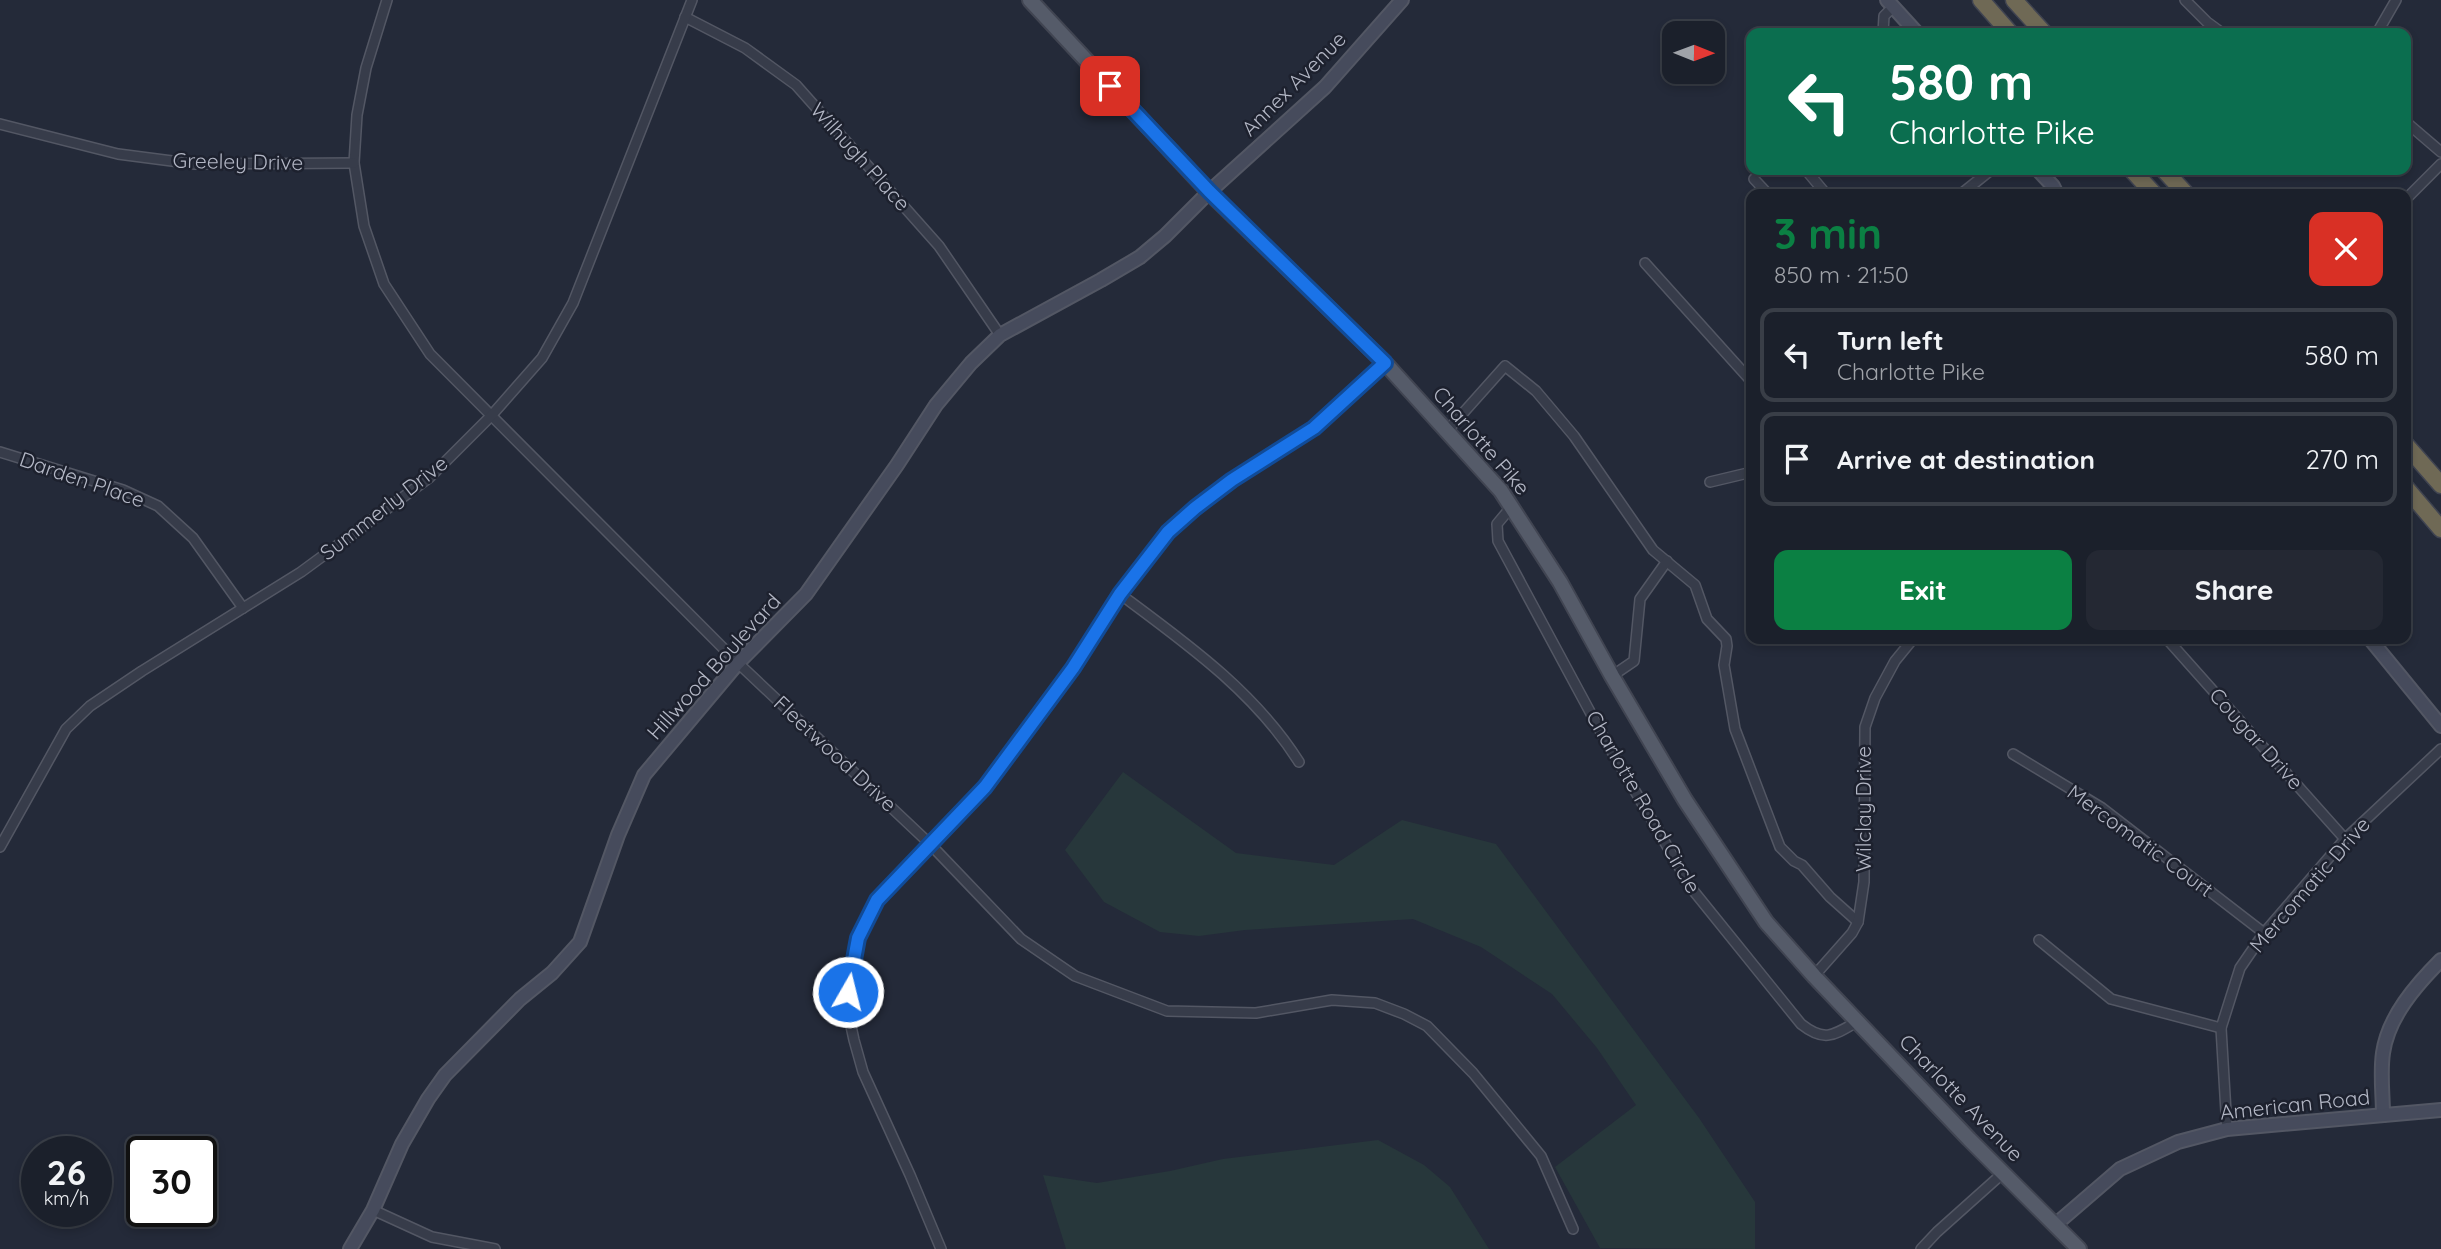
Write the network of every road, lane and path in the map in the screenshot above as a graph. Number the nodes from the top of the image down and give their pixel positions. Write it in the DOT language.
graph roads {
  1 [pos="387,0"];
  2 [pos="692,0"];
  3 [pos="1030,0"];
  4 [pos="1402,0"];
  5 [pos="1981,0"];
  6 [pos="2014,0"];
  7 [pos="2185,0"];
  8 [pos="2396,0"];
  9 [pos="1890,3"];
  10 [pos="685,17"];
  11 [pos="1883,28"];
  12 [pos="1912,28"];
  13 [pos="2006,28"];
  14 [pos="2039,28"];
  15 [pos="2215,28"];
  16 [pos="2379,28"];
  17 [pos="0,124"];
  18 [pos="2411,126"];
  19 [pos="2441,152"];
  20 [pos="354,163"];
  21 [pos="2441,164"];
  22 [pos="1810,175"];
  23 [pos="1985,175"];
  24 [pos="2043,175"];
  25 [pos="2137,175"];
  26 [pos="2169,175"];
  27 [pos="1754,179"];
  28 [pos="1763,189"];
  29 [pos="1822,189"];
  30 [pos="1967,189"];
  31 [pos="2054,189"];
  32 [pos="2149,189"];
  33 [pos="2181,189"];
  34 [pos="1209,191"];
  35 [pos="2411,194"];
  36 [pos="1645,263"];
  37 [pos="1000,335"];
  38 [pos="1385,363"];
  39 [pos="1746,375"];
  40 [pos="491,416"];
  41 [pos="1447,431"];
  42 [pos="2411,451"];
  43 [pos="0,452"];
  44 [pos="1746,473"];
  45 [pos="1710,482"];
  46 [pos="2441,485"];
  47 [pos="2411,494"];
  48 [pos="1511,506"];
  49 [pos="2441,528"];
  50 [pos="1667,561"];
  51 [pos="1120,594"];
  52 [pos="243,608"];
  53 [pos="1909,644"];
  54 [pos="2171,644"];
  55 [pos="2374,644"];
  56 [pos="738,663"];
  57 [pos="1612,676"];
  58 [pos="2441,726"];
  59 [pos="2441,749"];
  60 [pos="2012,754"];
  61 [pos="1299,762"];
  62 [pos="2345,839"];
  63 [pos="930,845"];
  64 [pos="0,847"];
  65 [pos="1858,922"];
  66 [pos="2264,933"];
  67 [pos="2039,940"];
  68 [pos="2441,960"];
  69 [pos="1814,975"];
  70 [pos="1858,1021"];
  71 [pos="2221,1028"];
  72 [pos="2441,1110"];
  73 [pos="2382,1115"];
  74 [pos="2227,1129"];
  75 [pos="2003,1173"];
  76 [pos="373,1210"];
  77 [pos="2055,1226"];
  78 [pos="1573,1229"];
  79 [pos="350,1249"];
  80 [pos="495,1249"];
  81 [pos="941,1249"];
  82 [pos="1922,1249"];
  83 [pos="2079,1249"];
  1 -- 20 [label="street, Fleetwood Drive"];
  2 -- 10 [label="street, Summerly Drive"];
  3 -- 34 [label="main road, Charlotte Pike"];
  4 -- 34 [label="street, Annex Avenue"];
  5 -- 13 [label="highway"];
  6 -- 14 [label="highway"];
  7 -- 15 [label="street"];
  8 -- 16 [label="street"];
  9 -- 11 [label="street"];
  9 -- 12 [label="street"];
  10 -- 37 [label="street, Wilhugh Place"];
  10 -- 40 [label="street, Summerly Drive"];
  17 -- 20 [label="street, Greeley Drive"];
  18 -- 19 [label="street"];
  20 -- 40 [label="street, Fleetwood Drive"];
  21 -- 35 [label="street"];
  22 -- 29 [label="street"];
  23 -- 30 [label="street"];
  24 -- 31 [label="street"];
  25 -- 32 [label="highway"];
  26 -- 33 [label="highway"];
  27 -- 28 [label="street"];
  34 -- 37 [label="street, Hillwood Boulevard"];
  34 -- 38 [label="main road, Charlotte Pike"];
  36 -- 39 [label="street"];
  37 -- 56 [label="street, Hillwood Boulevard"];
  38 -- 41 [label="main road, Charlotte Pike"];
  38 -- 51 [label="street"];
  40 -- 52 [label="street, Summerly Drive"];
  40 -- 56 [label="street, Fleetwood Drive"];
  41 -- 48 [label="main road, Charlotte Pike"];
  41 -- 50 [label="street"];
  42 -- 46 [label="highway"];
  43 -- 52 [label="street, Darden Place"];
  44 -- 45 [label="street"];
  47 -- 49 [label="highway"];
  48 -- 57 [label="main road, Charlotte Pike"];
  48 -- 70 [label="street, Charlotte Road Circle"];
  50 -- 57 [label="street"];
  50 -- 65 [label="street"];
  51 -- 61 [label="street"];
  51 -- 63 [label="street"];
  52 -- 64 [label="street, Summerly Drive"];
  53 -- 65 [label="street, Wilclay Drive"];
  54 -- 62 [label="street, Cougar Drive"];
  55 -- 58 [label="street"];
  56 -- 63 [label="street, Fleetwood Drive"];
  56 -- 76 [label="street, Hillwood Boulevard"];
  57 -- 69 [label="main road, Charlotte Pike"];
  59 -- 62 [label="street, Mercomatic Drive"];
  60 -- 66 [label="street, Mercomatic Court"];
  62 -- 66 [label="street, Mercomatic Drive"];
  63 -- 78 [label="street, Fleetwood Drive"];
  63 -- 81 [label="street"];
  65 -- 69 [label="street, Wilclay Drive"];
  66 -- 71 [label="street, Mercomatic Drive"];
  67 -- 71 [label="street"];
  68 -- 73 [label="street"];
  69 -- 70 [label="main road, Charlotte Avenue"];
  70 -- 75 [label="main road, Charlotte Avenue"];
  71 -- 74 [label="street, Mercomatic Drive"];
  72 -- 73 [label="street, American Road"];
  73 -- 74 [label="street, American Road"];
  74 -- 77 [label="street, American Road"];
  75 -- 77 [label="main road, Charlotte Avenue"];
  75 -- 82 [label="street"];
  76 -- 79 [label="street, Hillwood Boulevard"];
  76 -- 80 [label="street"];
  77 -- 83 [label="main road, Charlotte Avenue"];
}
